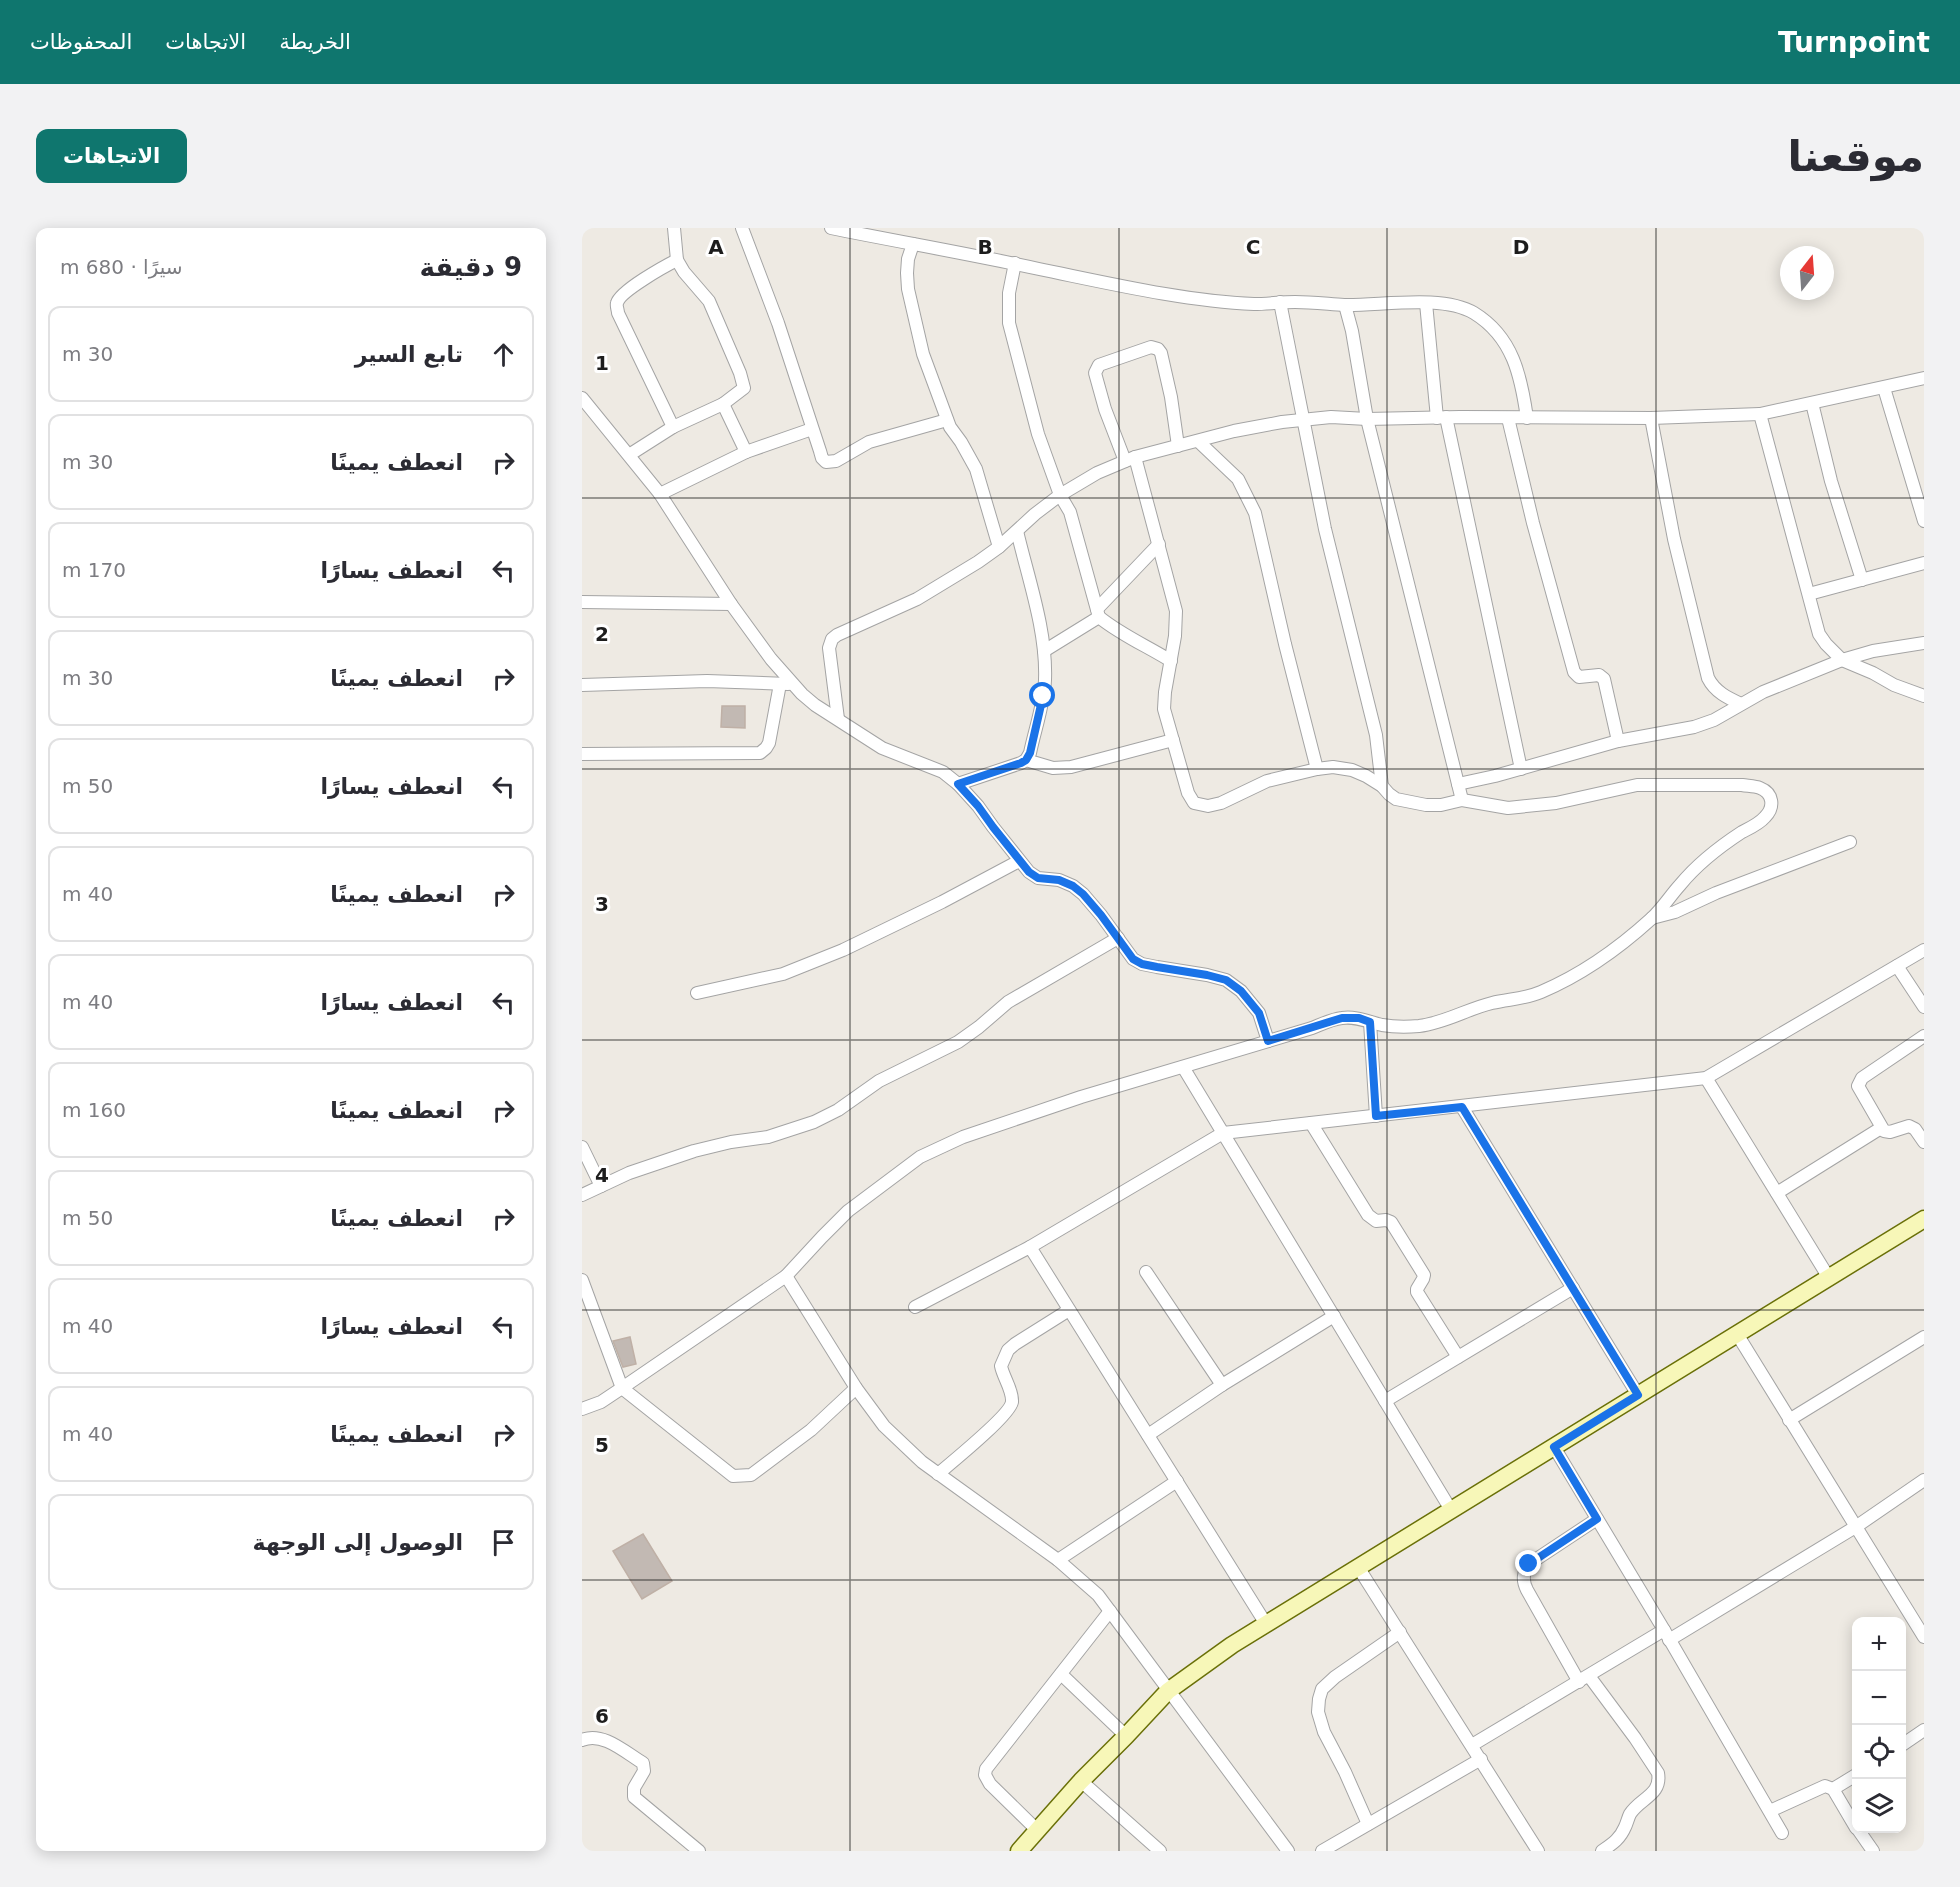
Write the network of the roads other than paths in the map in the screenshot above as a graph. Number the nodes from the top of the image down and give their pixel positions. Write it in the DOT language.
graph roads {
  1 [pos="674,228"];
  2 [pos="742,228"];
  3 [pos="831,228"];
  4 [pos="913,244"];
  5 [pos="677,260"];
  6 [pos="1015,263"];
  7 [pos="1281,302"];
  8 [pos="1426,303"];
  9 [pos="1345,305"];
  10 [pos="1924,378"];
  11 [pos="1884,388"];
  12 [pos="582,398"];
  13 [pos="1812,403"];
  14 [pos="723,404"];
  15 [pos="1760,414"];
  16 [pos="1442,417"];
  17 [pos="1508,418"];
  18 [pos="1527,418"];
  19 [pos="1651,418"];
  20 [pos="1302,419"];
  21 [pos="1367,419"];
  22 [pos="947,420"];
  23 [pos="674,427"];
  24 [pos="812,429"];
  25 [pos="1198,441"];
  26 [pos="1178,446"];
  27 [pos="747,452"];
  28 [pos="628,455"];
  29 [pos="1130,459"];
  30 [pos="660,494"];
  31 [pos="1060,495"];
  32 [pos="1924,521"];
  33 [pos="1017,531"];
  34 [pos="1159,544"];
  35 [pos="999,547"];
  36 [pos="1924,563"];
  37 [pos="1862,580"];
  38 [pos="1809,594"];
  39 [pos="582,603"];
  40 [pos="731,604"];
  41 [pos="1098,613"];
  42 [pos="1924,643"];
  43 [pos="1044,651"];
  44 [pos="1842,660"];
  45 [pos="1171,662"];
  46 [pos="787,684"];
  47 [pos="582,685"];
  48 [pos="1924,696"];
  49 [pos="1741,704"];
  50 [pos="838,719"];
  51 [pos="1173,740"];
  52 [pos="1618,741"];
  53 [pos="582,754"];
  54 [pos="1026,760"];
  55 [pos="1317,769"];
  56 [pos="1521,769"];
  57 [pos="958,784"];
  58 [pos="1458,784"];
  59 [pos="1382,786"];
  60 [pos="1462,800"];
  61 [pos="1850,842"];
  62 [pos="1019,861"];
  63 [pos="1652,918"];
  64 [pos="1118,938"];
  65 [pos="1924,950"];
  66 [pos="1897,966"];
  67 [pos="697,993"];
  68 [pos="1924,1007"];
  69 [pos="1370,1022"];
  70 [pos="1924,1036"];
  71 [pos="1268,1041"];
  72 [pos="1183,1067"];
  73 [pos="1706,1078"];
  74 [pos="1462,1107"];
  75 [pos="1376,1116"];
  76 [pos="1311,1123"];
  77 [pos="1881,1128"];
  78 [pos="1223,1133"];
  79 [pos="1924,1142"];
  80 [pos="582,1147"];
  81 [pos="601,1186"];
  82 [pos="1777,1193"];
  83 [pos="582,1195"];
  84 [pos="1924,1220"];
  85 [pos="1030,1247"];
  86 [pos="1146,1272"];
  87 [pos="786,1276"];
  88 [pos="1829,1278"];
  89 [pos="582,1283"];
  90 [pos="1573,1288"];
  91 [pos="915,1307"];
  92 [pos="1070,1310"];
  93 [pos="1334,1316"];
  94 [pos="1737,1334"];
  95 [pos="1924,1336"];
  96 [pos="1458,1357"];
  97 [pos="1222,1385"];
  98 [pos="622,1388"];
  99 [pos="856,1388"];
  100 [pos="1638,1395"];
  101 [pos="1385,1401"];
  102 [pos="582,1410"];
  103 [pos="1789,1420"];
  104 [pos="1148,1435"];
  105 [pos="1554,1447"];
  106 [pos="939,1474"];
  107 [pos="1924,1480"];
  108 [pos="1177,1481"];
  109 [pos="1451,1510"];
  110 [pos="1597,1519"];
  111 [pos="1857,1526"];
  112 [pos="1058,1560"];
  113 [pos="1358,1567"];
  114 [pos="1110,1611"];
  115 [pos="1266,1624"];
  116 [pos="1400,1632"];
  117 [pos="1667,1635"];
  118 [pos="1924,1637"];
  119 [pos="1061,1674"];
  120 [pos="1584,1679"];
  121 [pos="1168,1691"];
  122 [pos="1924,1730"];
  123 [pos="1126,1736"];
  124 [pos="582,1740"];
  125 [pos="1906,1742"];
  126 [pos="1472,1745"];
  127 [pos="1481,1759"];
  128 [pos="1852,1778"];
  129 [pos="1081,1781"];
  130 [pos="1833,1789"];
  131 [pos="1770,1811"];
  132 [pos="1852,1820"];
  133 [pos="1368,1824"];
  134 [pos="1038,1831"];
  135 [pos="1782,1833"];
  136 [pos="1860,1833"];
  137 [pos="699,1851"];
  138 [pos="1019,1851"];
  139 [pos="1160,1851"];
  140 [pos="1288,1851"];
  141 [pos="1322,1851"];
  142 [pos="1538,1851"];
  143 [pos="1602,1851"];
  144 [pos="1873,1851"];
  1 -- 5 [label="street"];
  2 -- 24 [label="street"];
  3 -- 4 [label="street"];
  4 -- 6 [label="street"];
  4 -- 22 [label="street"];
  5 -- 14 [label="street"];
  5 -- 23 [label="street"];
  6 -- 7 [label="street"];
  6 -- 31 [label="street"];
  7 -- 9 [label="street"];
  7 -- 20 [label="street"];
  8 -- 9 [label="street"];
  8 -- 16 [label="street"];
  8 -- 18 [label="street"];
  9 -- 21 [label="street"];
  10 -- 11 [label="street"];
  11 -- 13 [label="street"];
  11 -- 32 [label="street"];
  12 -- 28 [label="street"];
  13 -- 15 [label="street"];
  13 -- 37 [label="street"];
  14 -- 23 [label="street"];
  14 -- 27 [label="street"];
  15 -- 19 [label="street"];
  15 -- 38 [label="street"];
  16 -- 17 [label="street"];
  16 -- 21 [label="street"];
  16 -- 56 [label="street"];
  17 -- 18 [label="street"];
  17 -- 52 [label="street"];
  18 -- 19 [label="street"];
  19 -- 49 [label="street"];
  20 -- 21 [label="street"];
  20 -- 25 [label="street"];
  20 -- 59 [label="street"];
  21 -- 58 [label="street"];
  22 -- 24 [label="street"];
  22 -- 35 [label="street"];
  23 -- 28 [label="street"];
  24 -- 27 [label="street"];
  25 -- 26 [label="street"];
  25 -- 55 [label="street"];
  26 -- 29 [label="street"];
  26 -- 29 [label="street"];
  27 -- 30 [label="street"];
  28 -- 30 [label="street"];
  29 -- 31 [label="street"];
  29 -- 34 [label="street"];
  30 -- 40 [label="street"];
  31 -- 33 [label="street"];
  31 -- 41 [label="street"];
  33 -- 35 [label="street"];
  33 -- 43 [label="street"];
  34 -- 41 [label="street"];
  34 -- 45 [label="street"];
  35 -- 50 [label="street"];
  36 -- 37 [label="street"];
  37 -- 38 [label="street"];
  38 -- 44 [label="street"];
  39 -- 40 [label="street"];
  40 -- 46 [label="street"];
  41 -- 43 [label="street"];
  41 -- 45 [label="street"];
  42 -- 44 [label="street"];
  43 -- 54 [label="street"];
  44 -- 48 [label="street"];
  44 -- 49 [label="street"];
  45 -- 51 [label="street"];
  46 -- 47 [label="street"];
  46 -- 50 [label="street"];
  46 -- 53 [label="street"];
  49 -- 52 [label="street"];
  50 -- 57 [label="street"];
  51 -- 54 [label="street"];
  51 -- 55 [label="street"];
  52 -- 56 [label="street"];
  54 -- 57 [label="street"];
  55 -- 59 [label="street"];
  56 -- 58 [label="street"];
  57 -- 62 [label="street"];
  58 -- 60 [label="street"];
  59 -- 60 [label="street"];
  60 -- 63 [label="street"];
  61 -- 63 [label="street"];
  62 -- 64 [label="street"];
  62 -- 67 [label="street"];
  63 -- 69 [label="street"];
  64 -- 71 [label="street"];
  64 -- 81 [label="street"];
  65 -- 66 [label="street"];
  66 -- 68 [label="street"];
  66 -- 73 [label="street"];
  69 -- 71 [label="street"];
  69 -- 75 [label="street"];
  70 -- 77 [label="street"];
  71 -- 72 [label="street"];
  72 -- 78 [label="street"];
  72 -- 87 [label="street"];
  73 -- 74 [label="street"];
  73 -- 82 [label="street"];
  74 -- 75 [label="street"];
  74 -- 90 [label="street"];
  75 -- 76 [label="street"];
  76 -- 78 [label="street"];
  76 -- 96 [label="street"];
  77 -- 79 [label="street"];
  77 -- 82 [label="street"];
  78 -- 85 [label="street"];
  78 -- 93 [label="street"];
  80 -- 81 [label="street"];
  81 -- 83 [label="street"];
  82 -- 88 [label="street"];
  84 -- 88 [label="main road"];
  85 -- 91 [label="street"];
  85 -- 92 [label="street"];
  86 -- 97 [label="street"];
  87 -- 98 [label="street"];
  87 -- 99 [label="street"];
  88 -- 94 [label="main road"];
  89 -- 98 [label="street"];
  90 -- 96 [label="street"];
  90 -- 100 [label="street"];
  92 -- 104 [label="street"];
  92 -- 106 [label="street"];
  93 -- 97 [label="street"];
  93 -- 101 [label="street"];
  94 -- 100 [label="main road"];
  94 -- 103 [label="street"];
  95 -- 103 [label="street"];
  96 -- 101 [label="street"];
  97 -- 104 [label="street"];
  98 -- 99 [label="street"];
  98 -- 102 [label="street"];
  99 -- 106 [label="street"];
  100 -- 105 [label="main road"];
  101 -- 109 [label="street"];
  103 -- 111 [label="street"];
  104 -- 108 [label="street"];
  105 -- 109 [label="main road"];
  105 -- 110 [label="street"];
  106 -- 112 [label="street"];
  107 -- 111 [label="street"];
  108 -- 112 [label="street"];
  108 -- 115 [label="street"];
  109 -- 113 [label="main road"];
  110 -- 117 [label="street"];
  110 -- 120 [label="street"];
  111 -- 117 [label="street"];
  111 -- 118 [label="street"];
  112 -- 114 [label="street"];
  113 -- 115 [label="main road"];
  113 -- 116 [label="street"];
  114 -- 119 [label="street"];
  114 -- 121 [label="street"];
  115 -- 121 [label="main road"];
  116 -- 126 [label="street"];
  116 -- 133 [label="street"];
  117 -- 120 [label="street"];
  117 -- 131 [label="street"];
  119 -- 123 [label="street"];
  119 -- 134 [label="street"];
  120 -- 126 [label="street"];
  120 -- 143 [label="street"];
  121 -- 123 [label="main road"];
  121 -- 140 [label="street"];
  122 -- 125 [label="street"];
  123 -- 129 [label="main road"];
  124 -- 137 [label="street"];
  126 -- 127 [label="street"];
  127 -- 133 [label="street"];
  127 -- 142 [label="street"];
  128 -- 130 [label="street"];
  129 -- 134 [label="main road"];
  129 -- 139 [label="street"];
  130 -- 131 [label="street"];
  130 -- 132 [label="street"];
  131 -- 135 [label="street"];
  133 -- 141 [label="street"];
  134 -- 138 [label="main road"];
  136 -- 144 [label="street"];
}
